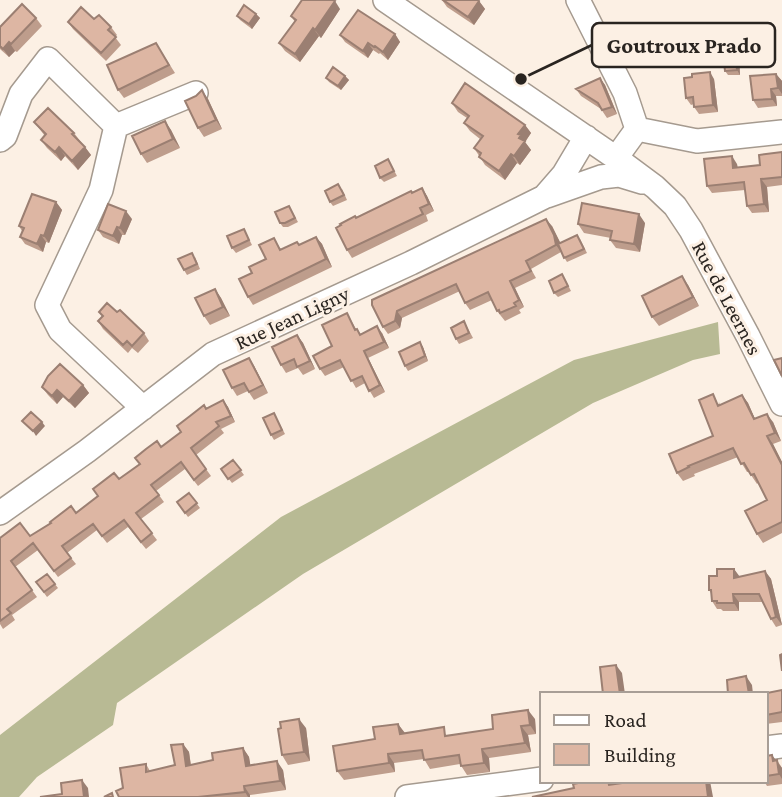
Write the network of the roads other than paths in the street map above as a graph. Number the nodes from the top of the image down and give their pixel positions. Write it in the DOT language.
graph roads {
  1 [pos="385,0"];
  2 [pos="578,0"];
  3 [pos="196,93"];
  4 [pos="116,126"];
  5 [pos="637,130"];
  6 [pos="782,132"];
  7 [pos="2,135"];
  8 [pos="586,137"];
  9 [pos="617,158"];
  10 [pos="655,187"];
  11 [pos="544,197"];
  12 [pos="782,404"];
  13 [pos="143,408"];
  14 [pos="0,513"];
  15 [pos="540,779"];
  16 [pos="407,797"];
  1 -- 8 [label="street, Rue de Leernes"];
  2 -- 5 [label="street"];
  3 -- 4 [label="street"];
  4 -- 7 [label="street"];
  4 -- 13 [label="street"];
  5 -- 6 [label="street"];
  5 -- 9 [label="street"];
  8 -- 9 [label="street, Rue de Leernes"];
  8 -- 11 [label="street, Rue Jean Ligny"];
  9 -- 10 [label="street, Rue de Leernes"];
  10 -- 11 [label="street"];
  10 -- 12 [label="street, Rue de Leernes"];
  11 -- 13 [label="street, Rue Jean Ligny"];
  13 -- 14 [label="street, Rue Jean Ligny"];
  15 -- 16 [label="street"];
}
